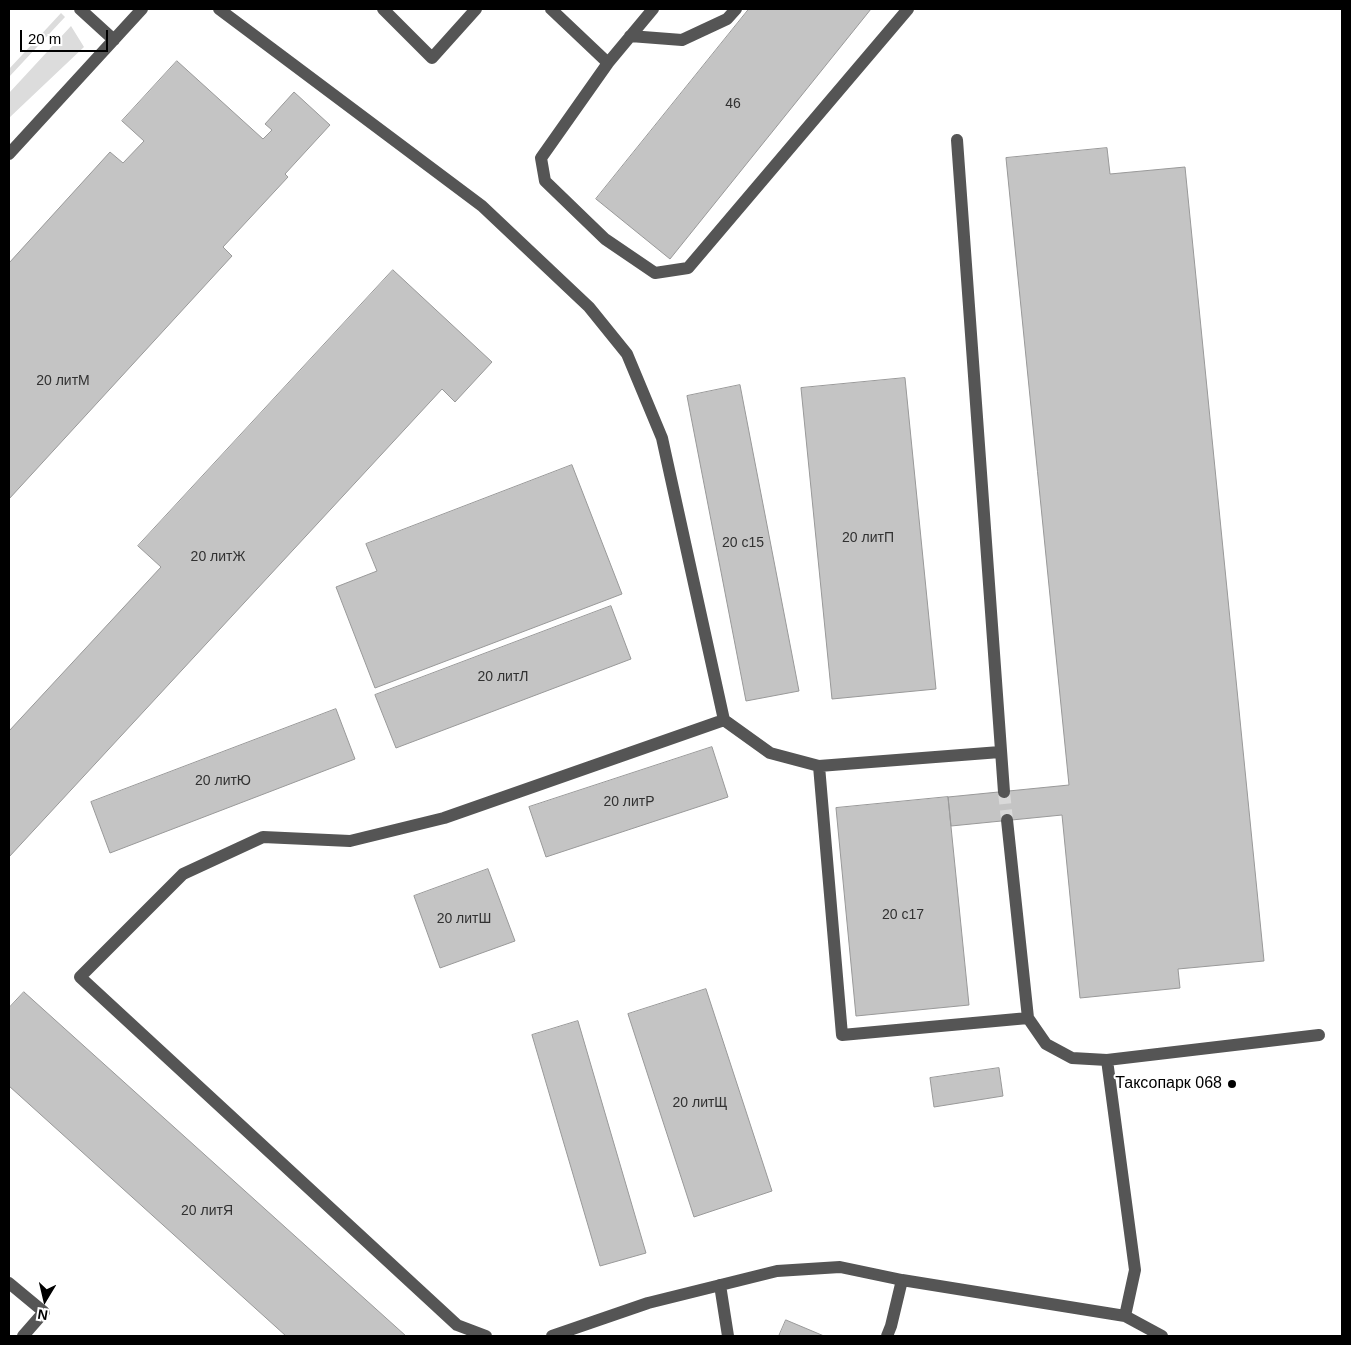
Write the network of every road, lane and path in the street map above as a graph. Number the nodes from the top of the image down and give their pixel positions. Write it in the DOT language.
graph roads {
  1 [pos="80,9"];
  2 [pos="142,9"];
  3 [pos="219,9"];
  4 [pos="383,9"];
  5 [pos="476,9"];
  6 [pos="551,9"];
  7 [pos="653,9"];
  8 [pos="736,9"];
  9 [pos="908,9"];
  10 [pos="630,36"];
  11 [pos="114,40"];
  12 [pos="608,63"];
  13 [pos="957,140"];
  14 [pos="9,154"];
  15 [pos="724,720"];
  16 [pos="1000,752"];
  17 [pos="819,766"];
  18 [pos="1004,792"];
  19 [pos="1008,820"];
  20 [pos="1028,1018"];
  21 [pos="1319,1035"];
  22 [pos="1107,1060"];
  23 [pos="902,1280"];
  24 [pos="9,1283"];
  25 [pos="720,1285"];
  26 [pos="1125,1316"];
  27 [pos="23,1336"];
  28 [pos="486,1336"];
  29 [pos="552,1336"];
  30 [pos="728,1336"];
  31 [pos="887,1336"];
  32 [pos="1162,1336"];
  1 -- 11 [label="street"];
  2 -- 11 [label="street"];
  3 -- 15 [label="street"];
  4 -- 5 [label="street"];
  6 -- 12 [label="street"];
  7 -- 10 [label="street"];
  8 -- 10 [label="street"];
  9 -- 12 [label="street"];
  10 -- 12 [label="street"];
  11 -- 14 [label="street"];
  13 -- 16 [label="street"];
  15 -- 17 [label="street"];
  15 -- 28 [label="street"];
  16 -- 17 [label="street"];
  16 -- 18 [label="street"];
  17 -- 20 [label="street"];
  19 -- 20 [label="street"];
  20 -- 22 [label="street"];
  21 -- 22 [label="street"];
  22 -- 26 [label="street"];
  23 -- 25 [label="street"];
  23 -- 26 [label="street"];
  23 -- 31 [label="street"];
  24 -- 27 [label="street"];
  25 -- 29 [label="street"];
  25 -- 30 [label="street"];
  26 -- 32 [label="street"];
}
